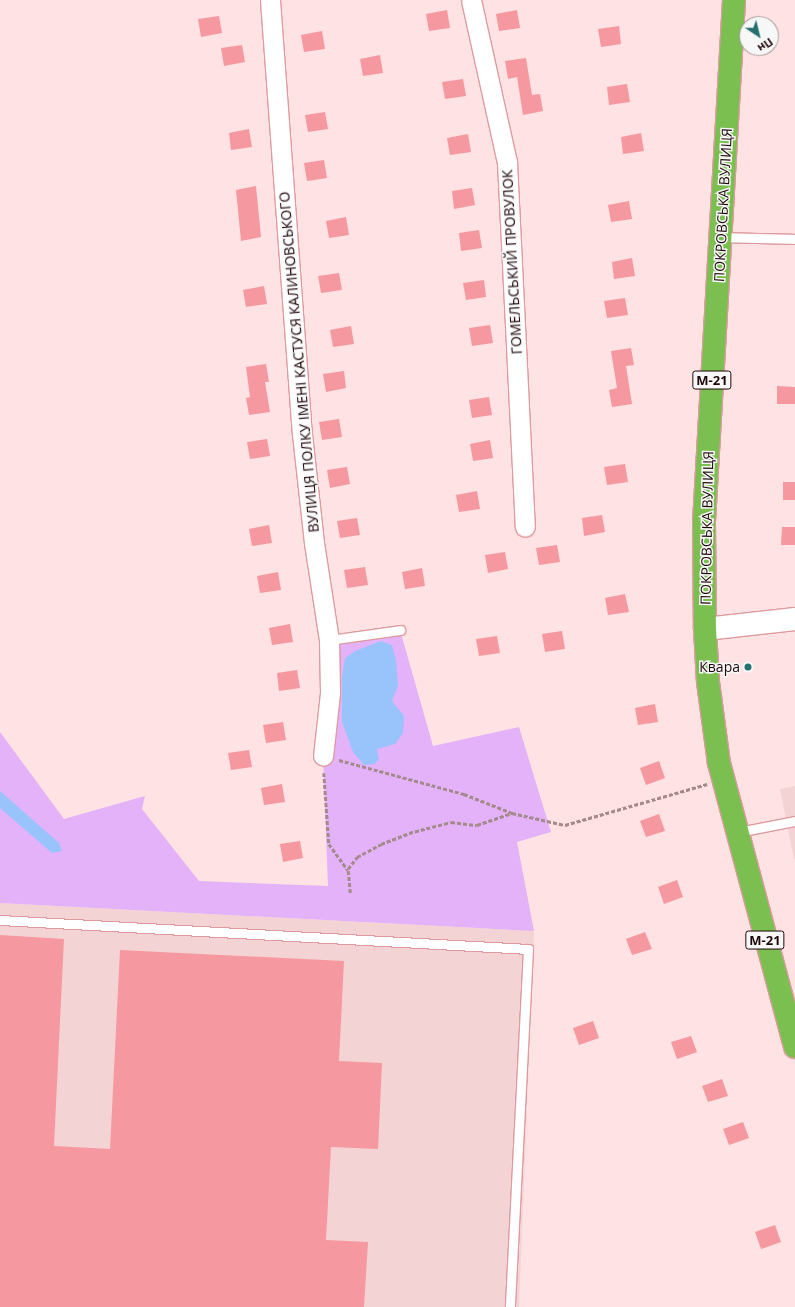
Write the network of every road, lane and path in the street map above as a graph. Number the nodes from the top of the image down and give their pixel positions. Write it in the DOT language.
graph roads {
  1 [pos="270,0"];
  2 [pos="471,0"];
  3 [pos="734,0"];
  4 [pos="721,237"];
  5 [pos="795,239"];
  6 [pos="525,527"];
  7 [pos="795,619"];
  8 [pos="705,629"];
  9 [pos="400,630"];
  10 [pos="329,640"];
  11 [pos="323,756"];
  12 [pos="723,780"];
  13 [pos="512,813"];
  14 [pos="795,821"];
  15 [pos="736,832"];
  16 [pos="348,870"];
  17 [pos="350,893"];
  18 [pos="0,920"];
  19 [pos="795,1047"];
  20 [pos="510,1307"];
  1 -- 10 [label="street, ВУЛИЦЯ ПОЛКУ ІМЕНІ КАСТУСЯ КАЛИНОВСЬКОГО"];
  2 -- 6 [label="street, ГОМЕЛЬСЬКИЙ ПРОВУЛОК"];
  3 -- 4 [label="highway, ПОКРОВСЬКА ВУЛИЦЯ / М-21"];
  4 -- 5 [label="lane"];
  4 -- 8 [label="highway, ПОКРОВСЬКА ВУЛИЦЯ / М-21"];
  7 -- 8 [label="street"];
  8 -- 12 [label="highway, ПОКРОВСЬКА ВУЛИЦЯ / М-21"];
  9 -- 10 [label="lane"];
  10 -- 11 [label="street, ВУЛИЦЯ ПОЛКУ ІМЕНІ КАСТУСЯ КАЛИНОВСЬКОГО"];
  11 -- 13 [label="path"];
  11 -- 16 [label="path"];
  12 -- 13 [label="path"];
  12 -- 15 [label="highway, ПОКРОВСЬКА ВУЛИЦЯ / М-21"];
  13 -- 16 [label="path"];
  14 -- 15 [label="lane"];
  15 -- 19 [label="highway, ПОКРОВСЬКА ВУЛИЦЯ / М-21"];
  16 -- 17 [label="path"];
  18 -- 20 [label="lane"];
}
